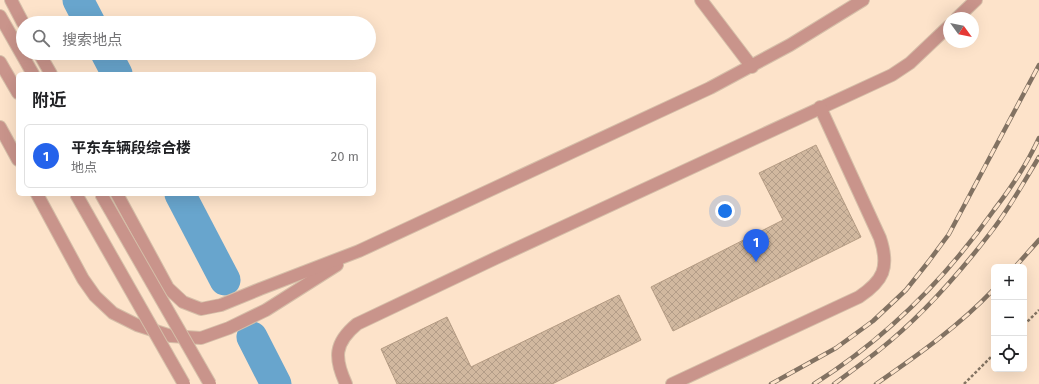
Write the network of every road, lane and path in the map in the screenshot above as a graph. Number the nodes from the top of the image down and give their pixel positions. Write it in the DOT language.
graph roads {
  1 [pos="11,0"];
  2 [pos="701,0"];
  3 [pos="863,0"];
  4 [pos="976,0"];
  5 [pos="963,12"];
  6 [pos="0,16"];
  7 [pos="19,16"];
  8 [pos="943,32"];
  9 [pos="16,45"];
  10 [pos="25,60"];
  11 [pos="43,60"];
  12 [pos="0,62"];
  13 [pos="752,66"];
  14 [pos="32,72"];
  15 [pos="50,72"];
  16 [pos="16,90"];
  17 [pos="820,107"];
  18 [pos="0,127"];
  19 [pos="16,156"];
  20 [pos="38,196"];
  21 [pos="77,196"];
  22 [pos="102,196"];
  23 [pos="118,196"];
  24 [pos="359,251"];
  25 [pos="1039,310"];
  26 [pos="1027,321"];
  27 [pos="991,357"];
  28 [pos="184,384"];
  29 [pos="210,384"];
  30 [pos="346,384"];
  31 [pos="672,384"];
  32 [pos="964,384"];
  1 -- 7 [label="street"];
  2 -- 13 [label="street"];
  3 -- 13 [label="street"];
  4 -- 5 [label="street"];
  6 -- 9 [label="street"];
  8 -- 17 [label="street"];
  10 -- 14 [label="street"];
  11 -- 15 [label="street"];
  12 -- 16 [label="street"];
  13 -- 24 [label="street"];
  17 -- 30 [label="street"];
  17 -- 31 [label="street"];
  18 -- 19 [label="street"];
  20 -- 24 [label="street"];
  21 -- 28 [label="street, bridge"];
  22 -- 29 [label="street, bridge"];
  23 -- 24 [label="street"];
  25 -- 26 [label="path"];
  27 -- 32 [label="path"];
}
